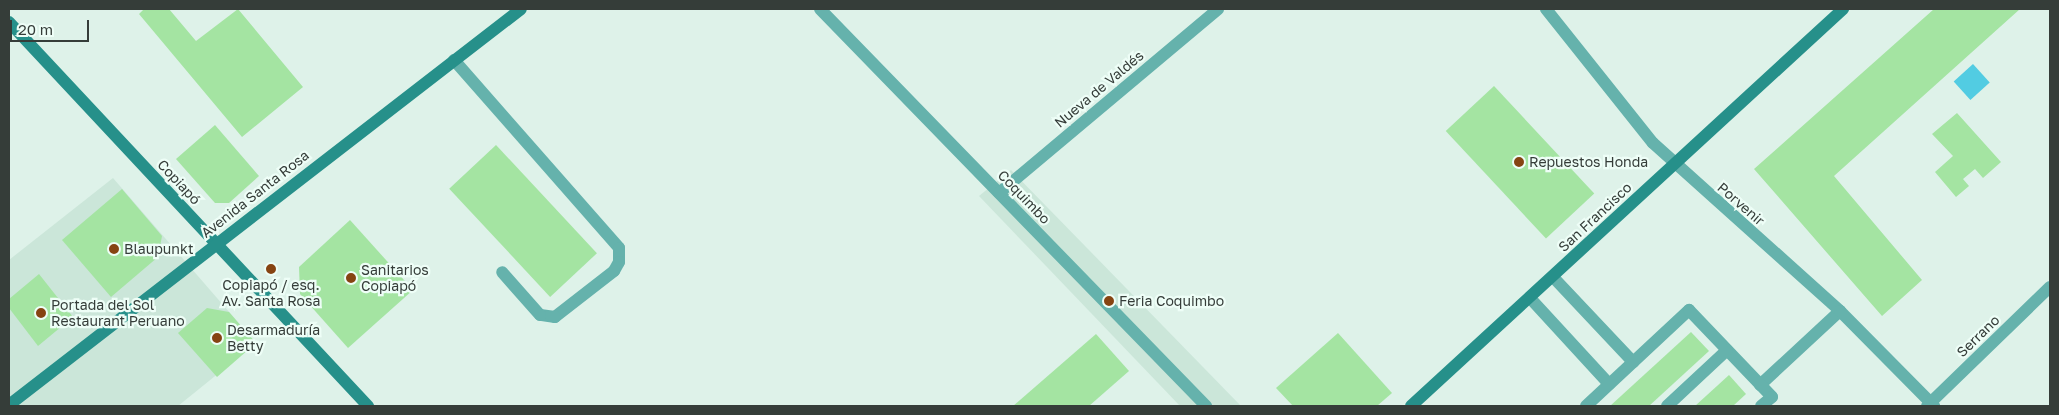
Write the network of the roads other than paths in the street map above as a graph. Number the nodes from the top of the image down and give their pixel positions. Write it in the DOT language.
graph roads {
  1 [pos="521,9"];
  2 [pos="820,9"];
  3 [pos="1218,9"];
  4 [pos="1547,9"];
  5 [pos="1843,9"];
  6 [pos="9,22"];
  7 [pos="454,60"];
  8 [pos="1676,164"];
  9 [pos="1000,193"];
  10 [pos="216,244"];
  11 [pos="502,272"];
  12 [pos="1552,277"];
  13 [pos="2050,287"];
  14 [pos="1530,298"];
  15 [pos="1840,311"];
  16 [pos="1727,350"];
  17 [pos="1633,362"];
  18 [pos="1609,384"];
  19 [pos="1760,385"];
  20 [pos="9,404"];
  21 [pos="1931,405"];
  22 [pos="368,406"];
  23 [pos="1206,406"];
  24 [pos="1411,406"];
  25 [pos="1586,406"];
  26 [pos="1668,406"];
  27 [pos="1761,406"];
  1 -- 7 [label="main road, Avenida Santa Rosa"];
  2 -- 9 [label="street, Coquimbo"];
  3 -- 9 [label="street, Nueva de Valdés"];
  4 -- 8 [label="street, Porvenir"];
  5 -- 8 [label="main road, San Francisco"];
  6 -- 10 [label="main road, Copiapó"];
  7 -- 10 [label="main road, Avenida Santa Rosa"];
  7 -- 11 [label="street"];
  8 -- 12 [label="main road, San Francisco"];
  8 -- 15 [label="street, Porvenir"];
  9 -- 23 [label="street, Coquimbo"];
  10 -- 20 [label="main road, Avenida Santa Rosa"];
  10 -- 22 [label="main road, Copiapó"];
  12 -- 14 [label="main road, San Francisco"];
  12 -- 17 [label="street"];
  13 -- 21 [label="street, Serrano"];
  14 -- 18 [label="street"];
  14 -- 24 [label="main road, San Francisco"];
  15 -- 19 [label="street"];
  15 -- 21 [label="street, Porvenir"];
  16 -- 17 [label="street"];
  16 -- 19 [label="street"];
  16 -- 26 [label="street"];
  17 -- 18 [label="street"];
  18 -- 25 [label="street"];
  19 -- 27 [label="street"];
}
